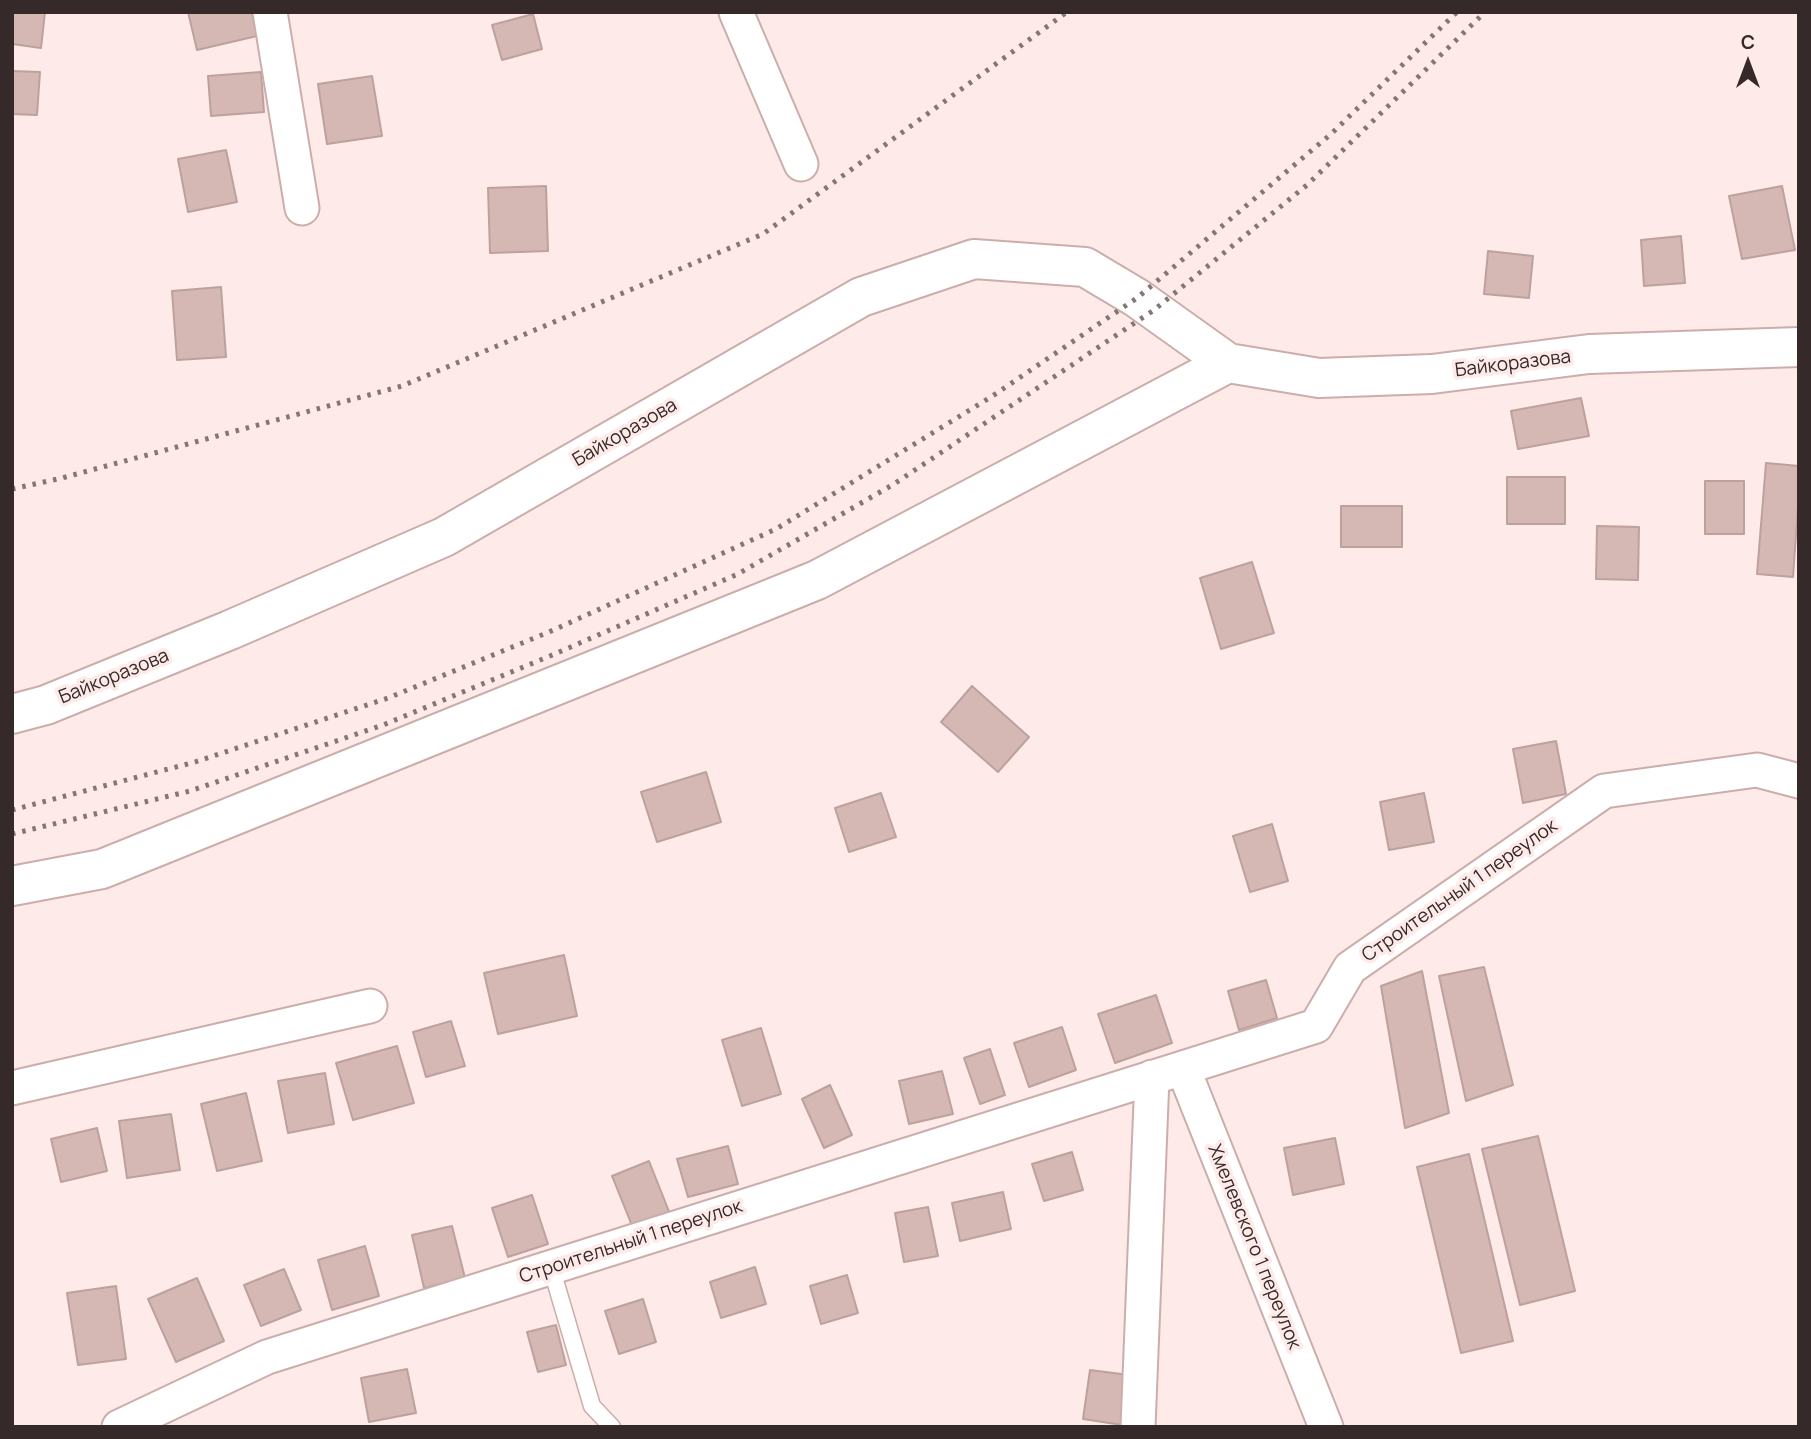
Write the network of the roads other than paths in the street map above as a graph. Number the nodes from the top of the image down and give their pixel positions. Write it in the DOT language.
graph roads {
  1 [pos="271,12"];
  2 [pos="736,12"];
  3 [pos="801,164"];
  4 [pos="302,208"];
  5 [pos="1799,347"];
  6 [pos="1228,363"];
  7 [pos="12,713"];
  8 [pos="1799,781"];
  9 [pos="12,886"];
  10 [pos="370,1006"];
  11 [pos="1167,1072"];
  12 [pos="12,1088"];
  13 [pos="551,1267"];
  14 [pos="119,1427"];
  15 [pos="611,1427"];
  16 [pos="1138,1427"];
  17 [pos="1326,1427"];
  1 -- 4 [label="street"];
  2 -- 3 [label="street"];
  5 -- 6 [label="street, Байкоразова"];
  6 -- 7 [label="street, Байкоразова"];
  6 -- 9 [label="street"];
  8 -- 11 [label="street, Строительный 1 переулок"];
  10 -- 12 [label="street"];
  11 -- 13 [label="street, Строительный 1 переулок"];
  11 -- 16 [label="street"];
  11 -- 17 [label="street, Хмелевского 1 переулок"];
  13 -- 14 [label="street, Строительный 1 переулок"];
  13 -- 15 [label="lane"];
}
